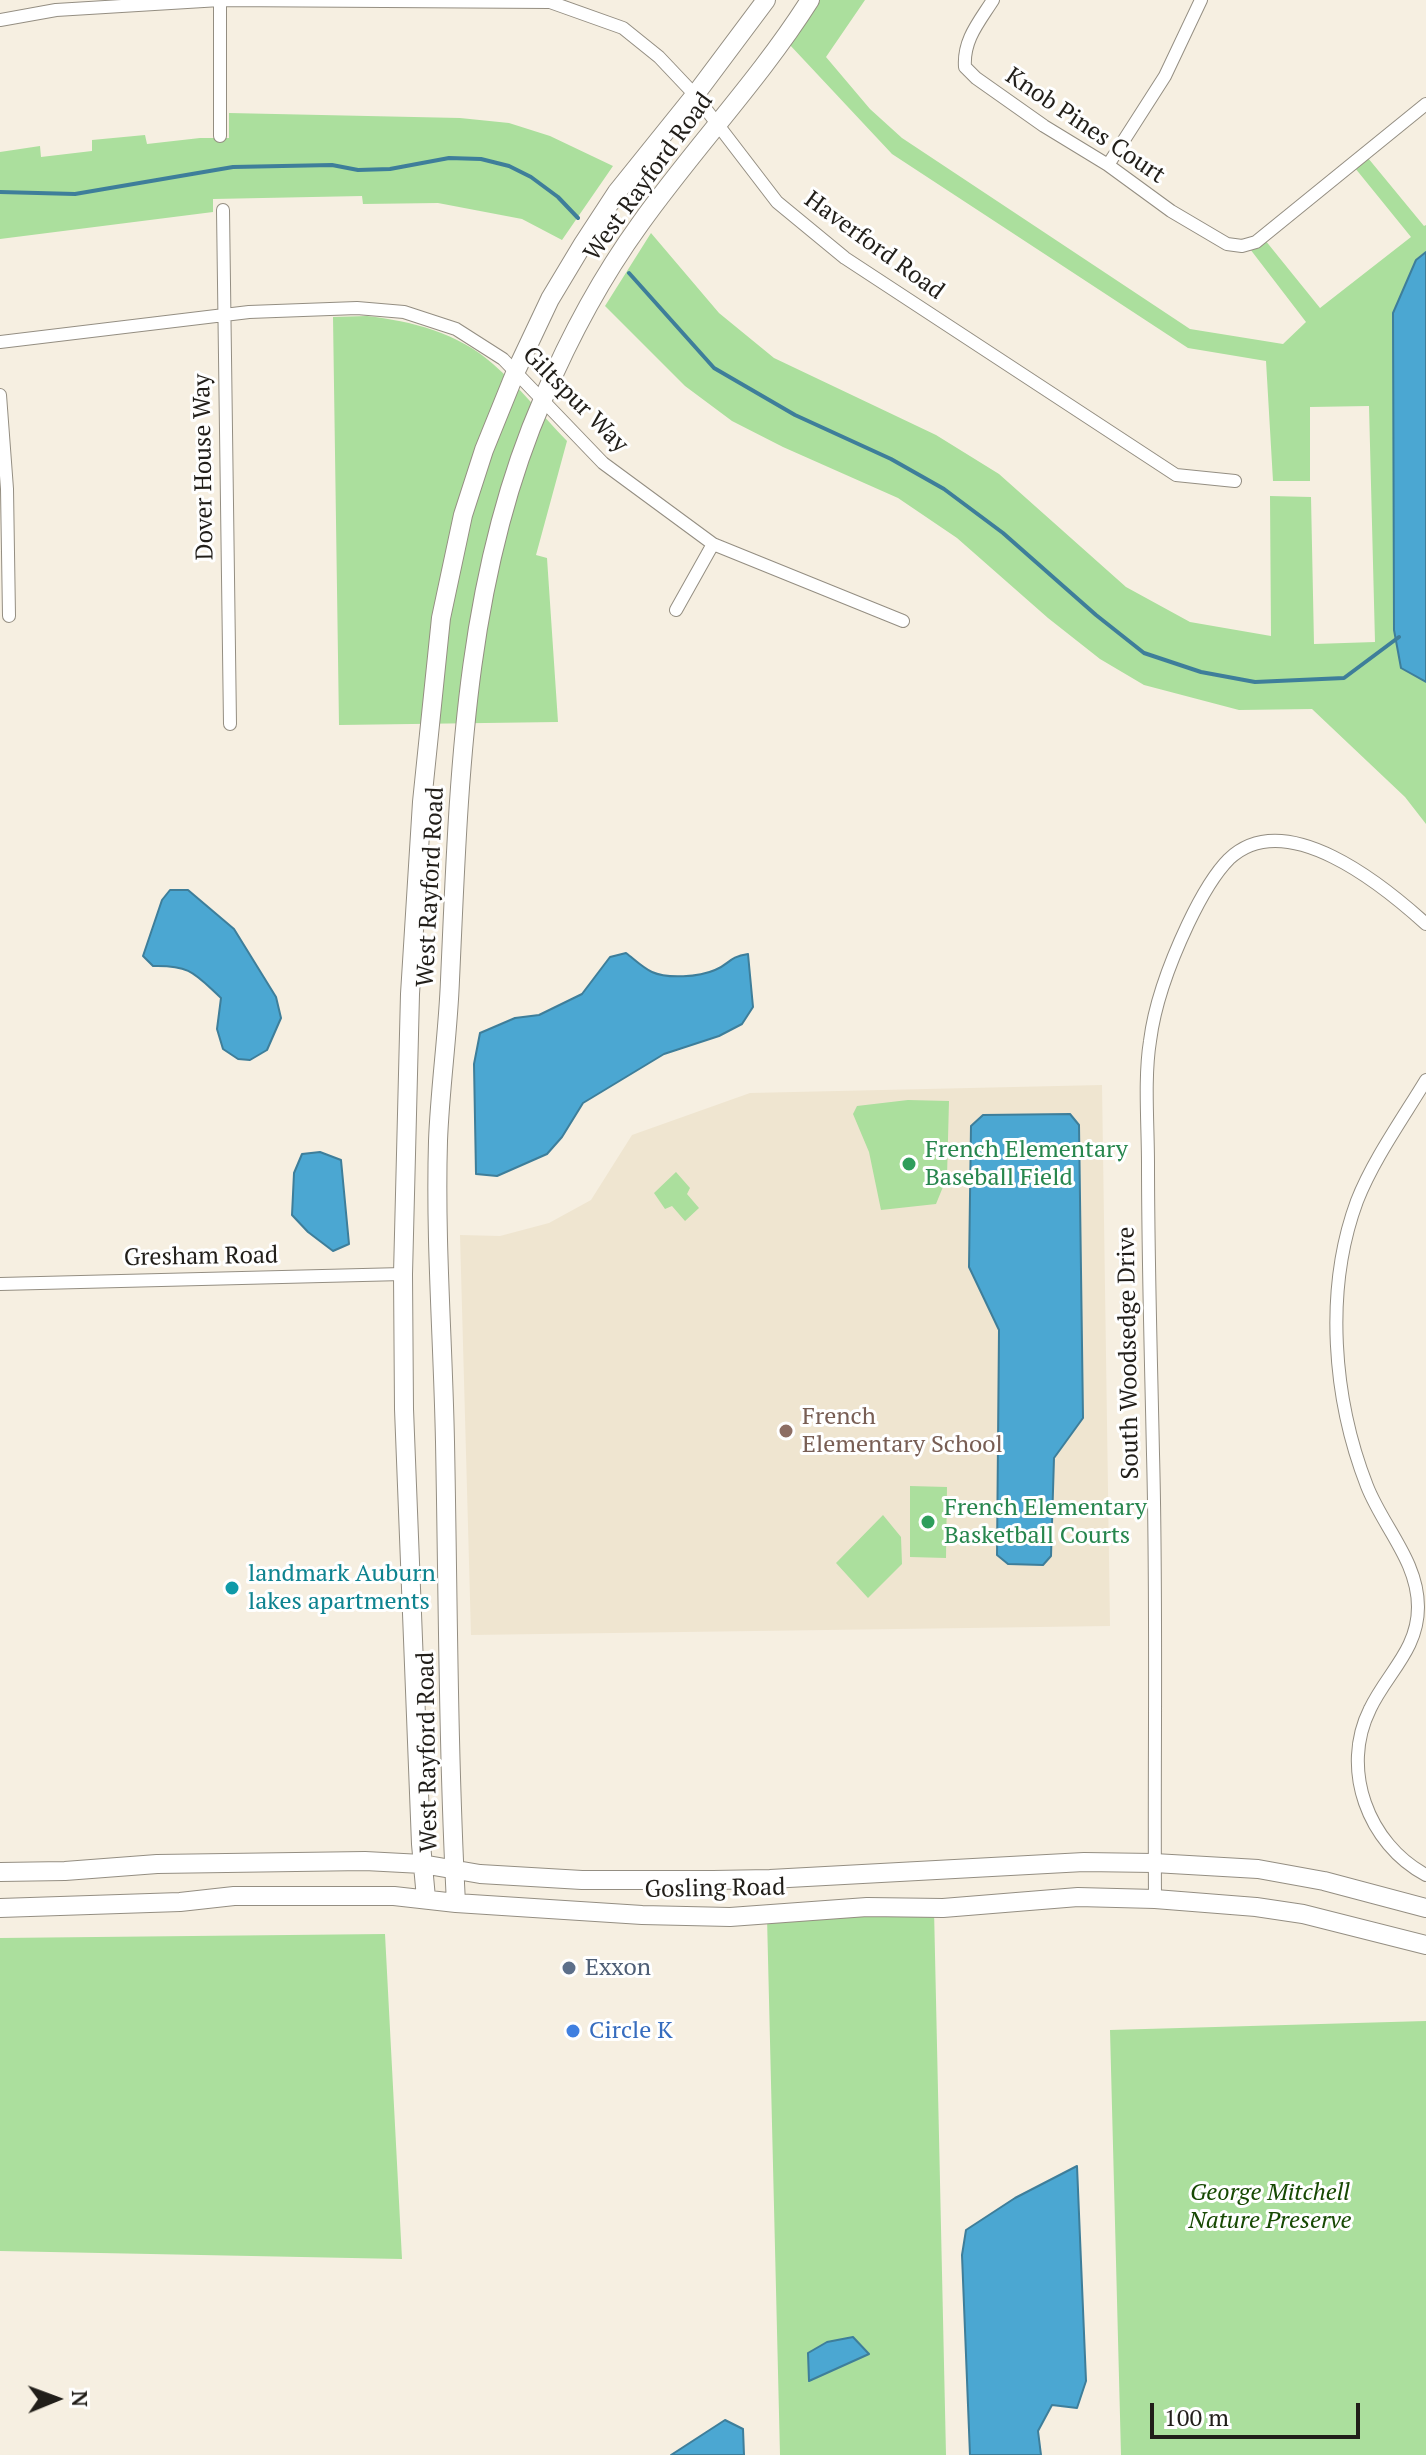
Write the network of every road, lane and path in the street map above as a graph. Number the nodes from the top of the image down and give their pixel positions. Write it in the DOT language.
graph roads {
  1 [pos="220,0"];
  2 [pos="766,0"];
  3 [pos="810,0"];
  4 [pos="993,0"];
  5 [pos="1201,0"];
  6 [pos="0,20"];
  7 [pos="695,95"];
  8 [pos="1426,104"];
  9 [pos="718,123"];
  10 [pos="220,136"];
  11 [pos="1108,165"];
  12 [pos="223,210"];
  13 [pos="224,314"];
  14 [pos="0,342"];
  15 [pos="516,371"];
  16 [pos="0,395"];
  17 [pos="542,400"];
  18 [pos="1235,481"];
  19 [pos="713,544"];
  20 [pos="676,610"];
  21 [pos="9,616"];
  22 [pos="903,621"];
  23 [pos="230,724"];
  24 [pos="440,803"];
  25 [pos="1426,924"];
  26 [pos="1426,1080"];
  27 [pos="403,1274"];
  28 [pos="0,1284"];
  29 [pos="1154,1863"];
  30 [pos="422,1864"];
  31 [pos="454,1869"];
  32 [pos="0,1872"];
  33 [pos="1426,1875"];
  34 [pos="426,1898"];
  35 [pos="1155,1899"];
  36 [pos="456,1903"];
  37 [pos="0,1908"];
  38 [pos="1426,1908"];
  39 [pos="1426,1945"];
  1 -- 6 [label="street, Haverford Road"];
  1 -- 7 [label="street, Haverford Road"];
  1 -- 10 [label="street"];
  2 -- 7 [label="main road, West Rayford Road"];
  3 -- 9 [label="main road, West Rayford Road"];
  4 -- 11 [label="street, Knob Pines Court"];
  5 -- 11 [label="street"];
  7 -- 9 [label="street, Haverford Road"];
  7 -- 15 [label="main road, West Rayford Road"];
  8 -- 11 [label="street, Knob Pines Court"];
  9 -- 17 [label="main road, West Rayford Road"];
  9 -- 18 [label="street, Haverford Road"];
  12 -- 13 [label="street, Dover House Way"];
  13 -- 14 [label="street, Giltspur Way"];
  13 -- 15 [label="street, Giltspur Way"];
  13 -- 23 [label="street, Dover House Way"];
  15 -- 17 [label="street, Giltspur Way"];
  15 -- 24 [label="main road, West Rayford Road"];
  16 -- 21 [label="street"];
  17 -- 19 [label="street, Giltspur Way"];
  17 -- 24 [label="main road, West Rayford Road"];
  19 -- 20 [label="street"];
  19 -- 22 [label="street, Giltspur Way"];
  24 -- 27 [label="main road, West Rayford Road"];
  24 -- 31 [label="main road, West Rayford Road"];
  25 -- 29 [label="street, South Woodsedge Drive"];
  26 -- 33 [label="street"];
  27 -- 28 [label="street, Gresham Road"];
  27 -- 30 [label="main road, West Rayford Road"];
  29 -- 31 [label="main road, Gosling Road"];
  29 -- 35 [label="street, South Woodsedge Drive"];
  29 -- 38 [label="main road, Gosling Road"];
  30 -- 31 [label="main road, Gosling Road"];
  30 -- 32 [label="main road, Gosling Road"];
  30 -- 34 [label="main road, West Rayford Road"];
  31 -- 36 [label="main road, West Rayford Road"];
  34 -- 36 [label="main road, Gosling Road"];
  34 -- 37 [label="main road, Gosling Road"];
  35 -- 36 [label="main road, Gosling Road"];
  35 -- 39 [label="main road, Gosling Road"];
}
